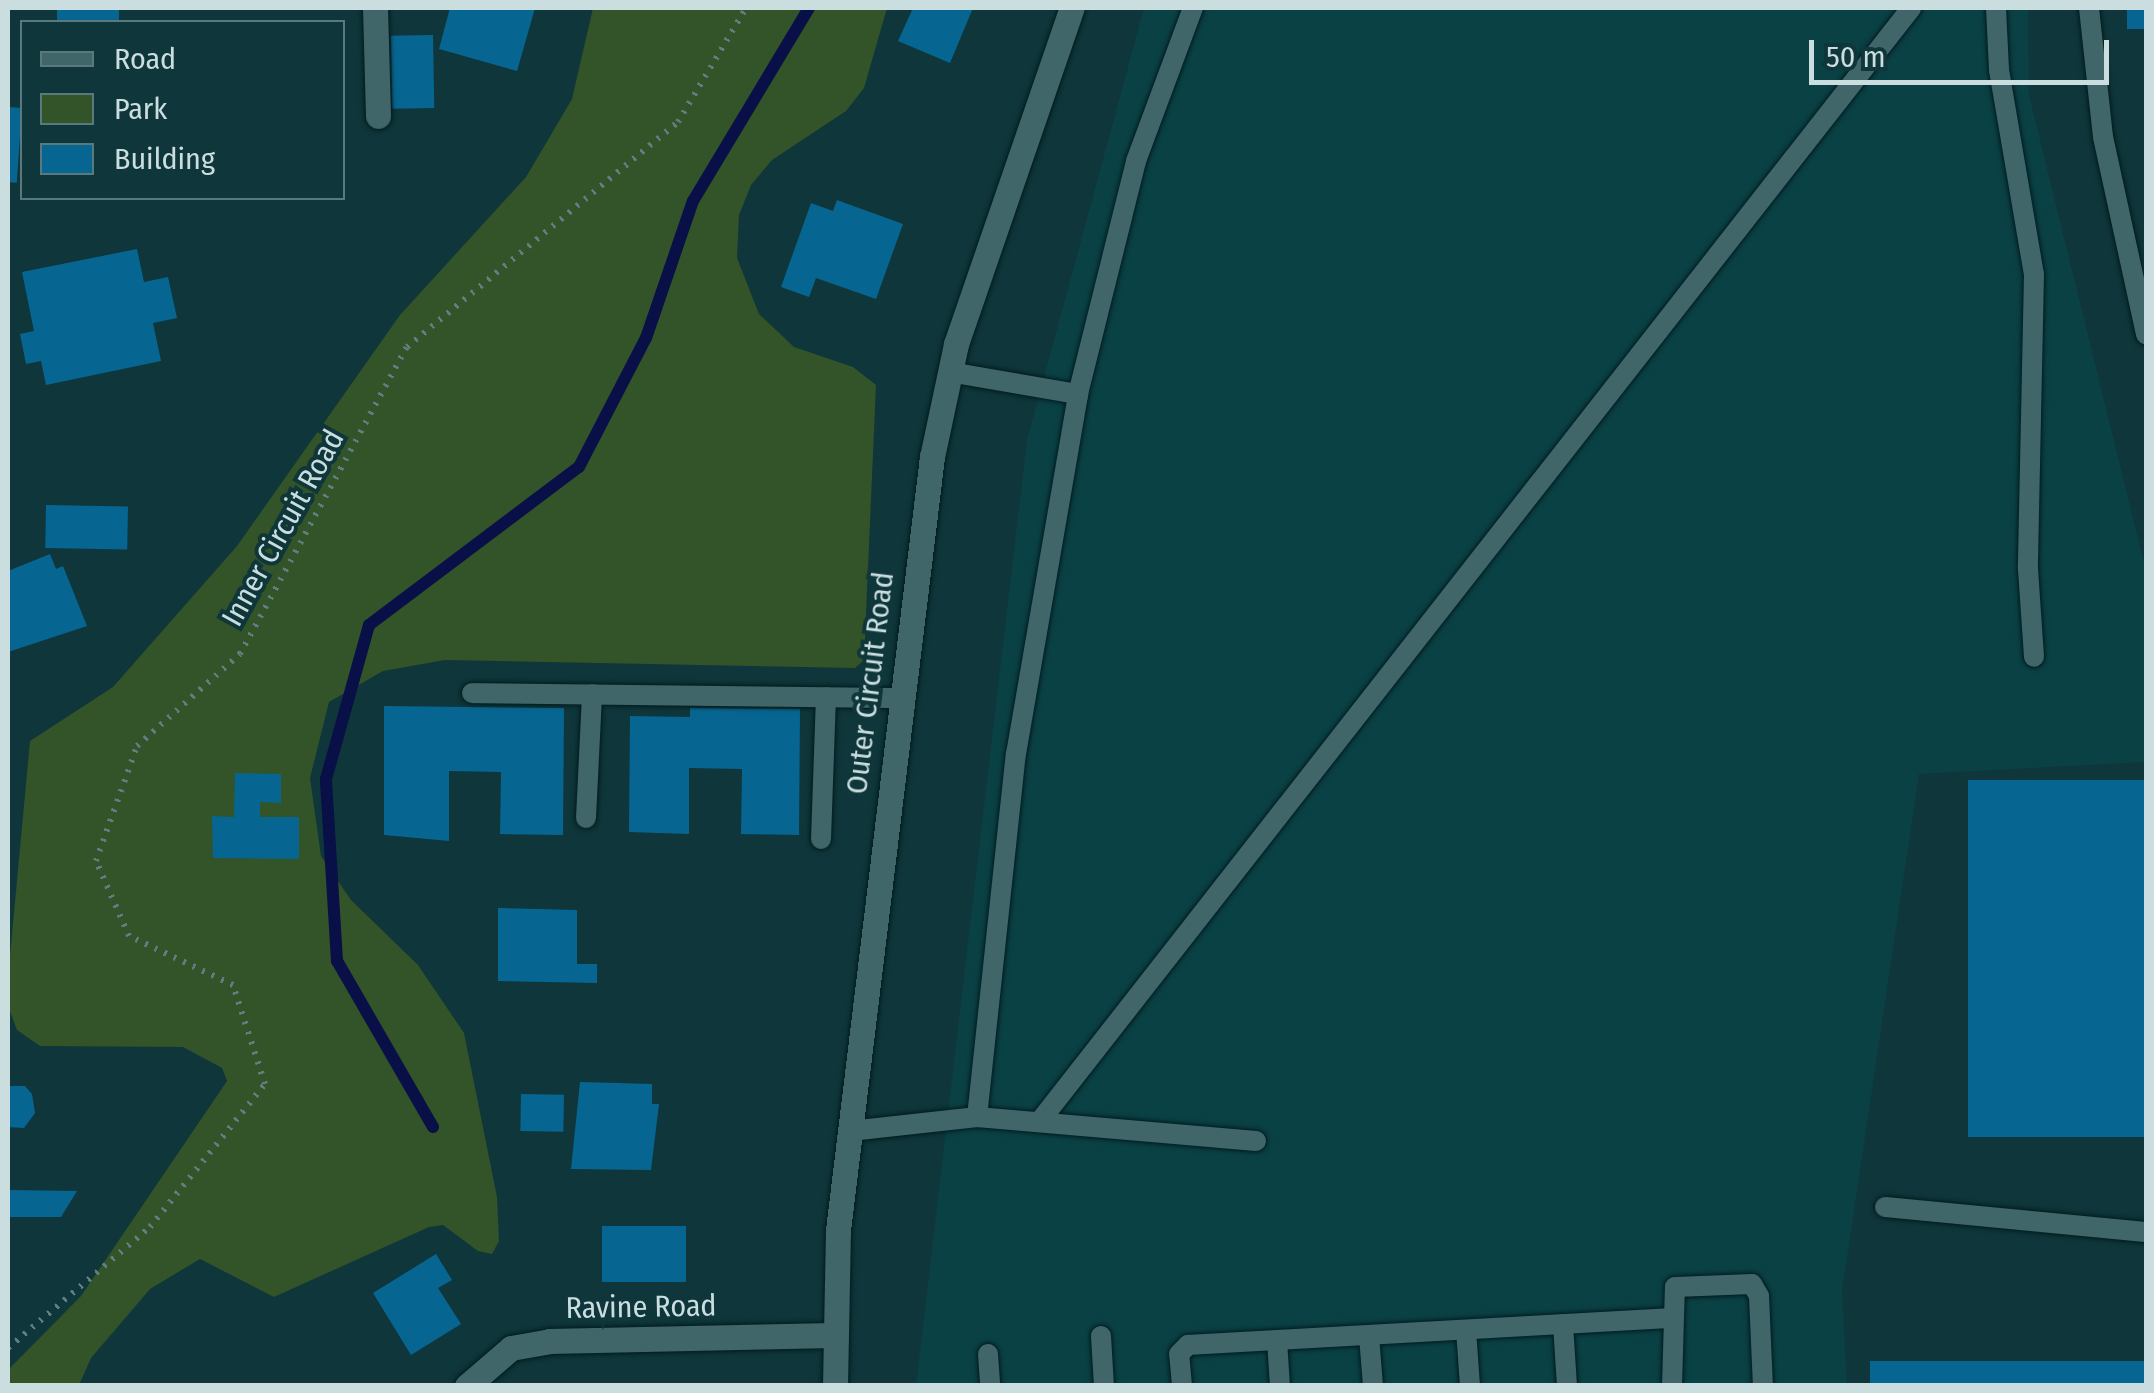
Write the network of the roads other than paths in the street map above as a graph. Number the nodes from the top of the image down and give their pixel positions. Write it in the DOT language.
graph roads {
  1 [pos="374,8"];
  2 [pos="1072,8"];
  3 [pos="1192,8"];
  4 [pos="1911,8"];
  5 [pos="1996,8"];
  6 [pos="2089,8"];
  7 [pos="378,116"];
  8 [pos="2146,334"];
  9 [pos="950,372"];
  10 [pos="1078,394"];
  11 [pos="2034,656"];
  12 [pos="472,692"];
  13 [pos="592,694"];
  14 [pos="826,698"];
  15 [pos="901,698"];
  16 [pos="586,818"];
  17 [pos="821,839"];
  18 [pos="977,1116"];
  19 [pos="1040,1122"];
  20 [pos="850,1131"];
  21 [pos="1256,1140"];
  22 [pos="1885,1207"];
  23 [pos="2146,1232"];
  24 [pos="1672,1318"];
  25 [pos="1563,1324"];
  26 [pos="1466,1330"];
  27 [pos="832,1335"];
  28 [pos="1101,1336"];
  29 [pos="1369,1336"];
  30 [pos="1277,1340"];
  31 [pos="988,1354"];
  32 [pos="467,1386"];
  33 [pos="835,1386"];
  34 [pos="990,1386"];
  35 [pos="1104,1386"];
  36 [pos="1182,1386"];
  37 [pos="1280,1386"];
  38 [pos="1372,1386"];
  39 [pos="1470,1386"];
  40 [pos="1567,1386"];
  41 [pos="1672,1386"];
  42 [pos="1763,1386"];
  1 -- 7 [label="street"];
  2 -- 9 [label="street, Outer Circuit Road"];
  3 -- 10 [label="lane"];
  4 -- 19 [label="lane"];
  5 -- 11 [label="lane"];
  6 -- 8 [label="lane"];
  9 -- 10 [label="lane"];
  9 -- 15 [label="street, Outer Circuit Road"];
  10 -- 18 [label="lane"];
  12 -- 13 [label="lane"];
  13 -- 14 [label="lane"];
  13 -- 16 [label="lane"];
  14 -- 15 [label="lane"];
  14 -- 17 [label="lane"];
  15 -- 20 [label="street, Outer Circuit Road"];
  18 -- 19 [label="lane"];
  18 -- 20 [label="lane"];
  19 -- 21 [label="lane"];
  20 -- 27 [label="street, Outer Circuit Road"];
  22 -- 23 [label="lane"];
  24 -- 25 [label="lane"];
  24 -- 41 [label="lane"];
  24 -- 42 [label="lane"];
  25 -- 26 [label="lane"];
  25 -- 40 [label="lane"];
  26 -- 29 [label="lane"];
  26 -- 39 [label="lane"];
  27 -- 32 [label="street, Ravine Road"];
  27 -- 33 [label="street, Outer Circuit Road"];
  28 -- 35 [label="lane"];
  29 -- 30 [label="lane"];
  29 -- 38 [label="lane"];
  30 -- 36 [label="lane"];
  30 -- 37 [label="lane"];
  31 -- 34 [label="lane"];
}
